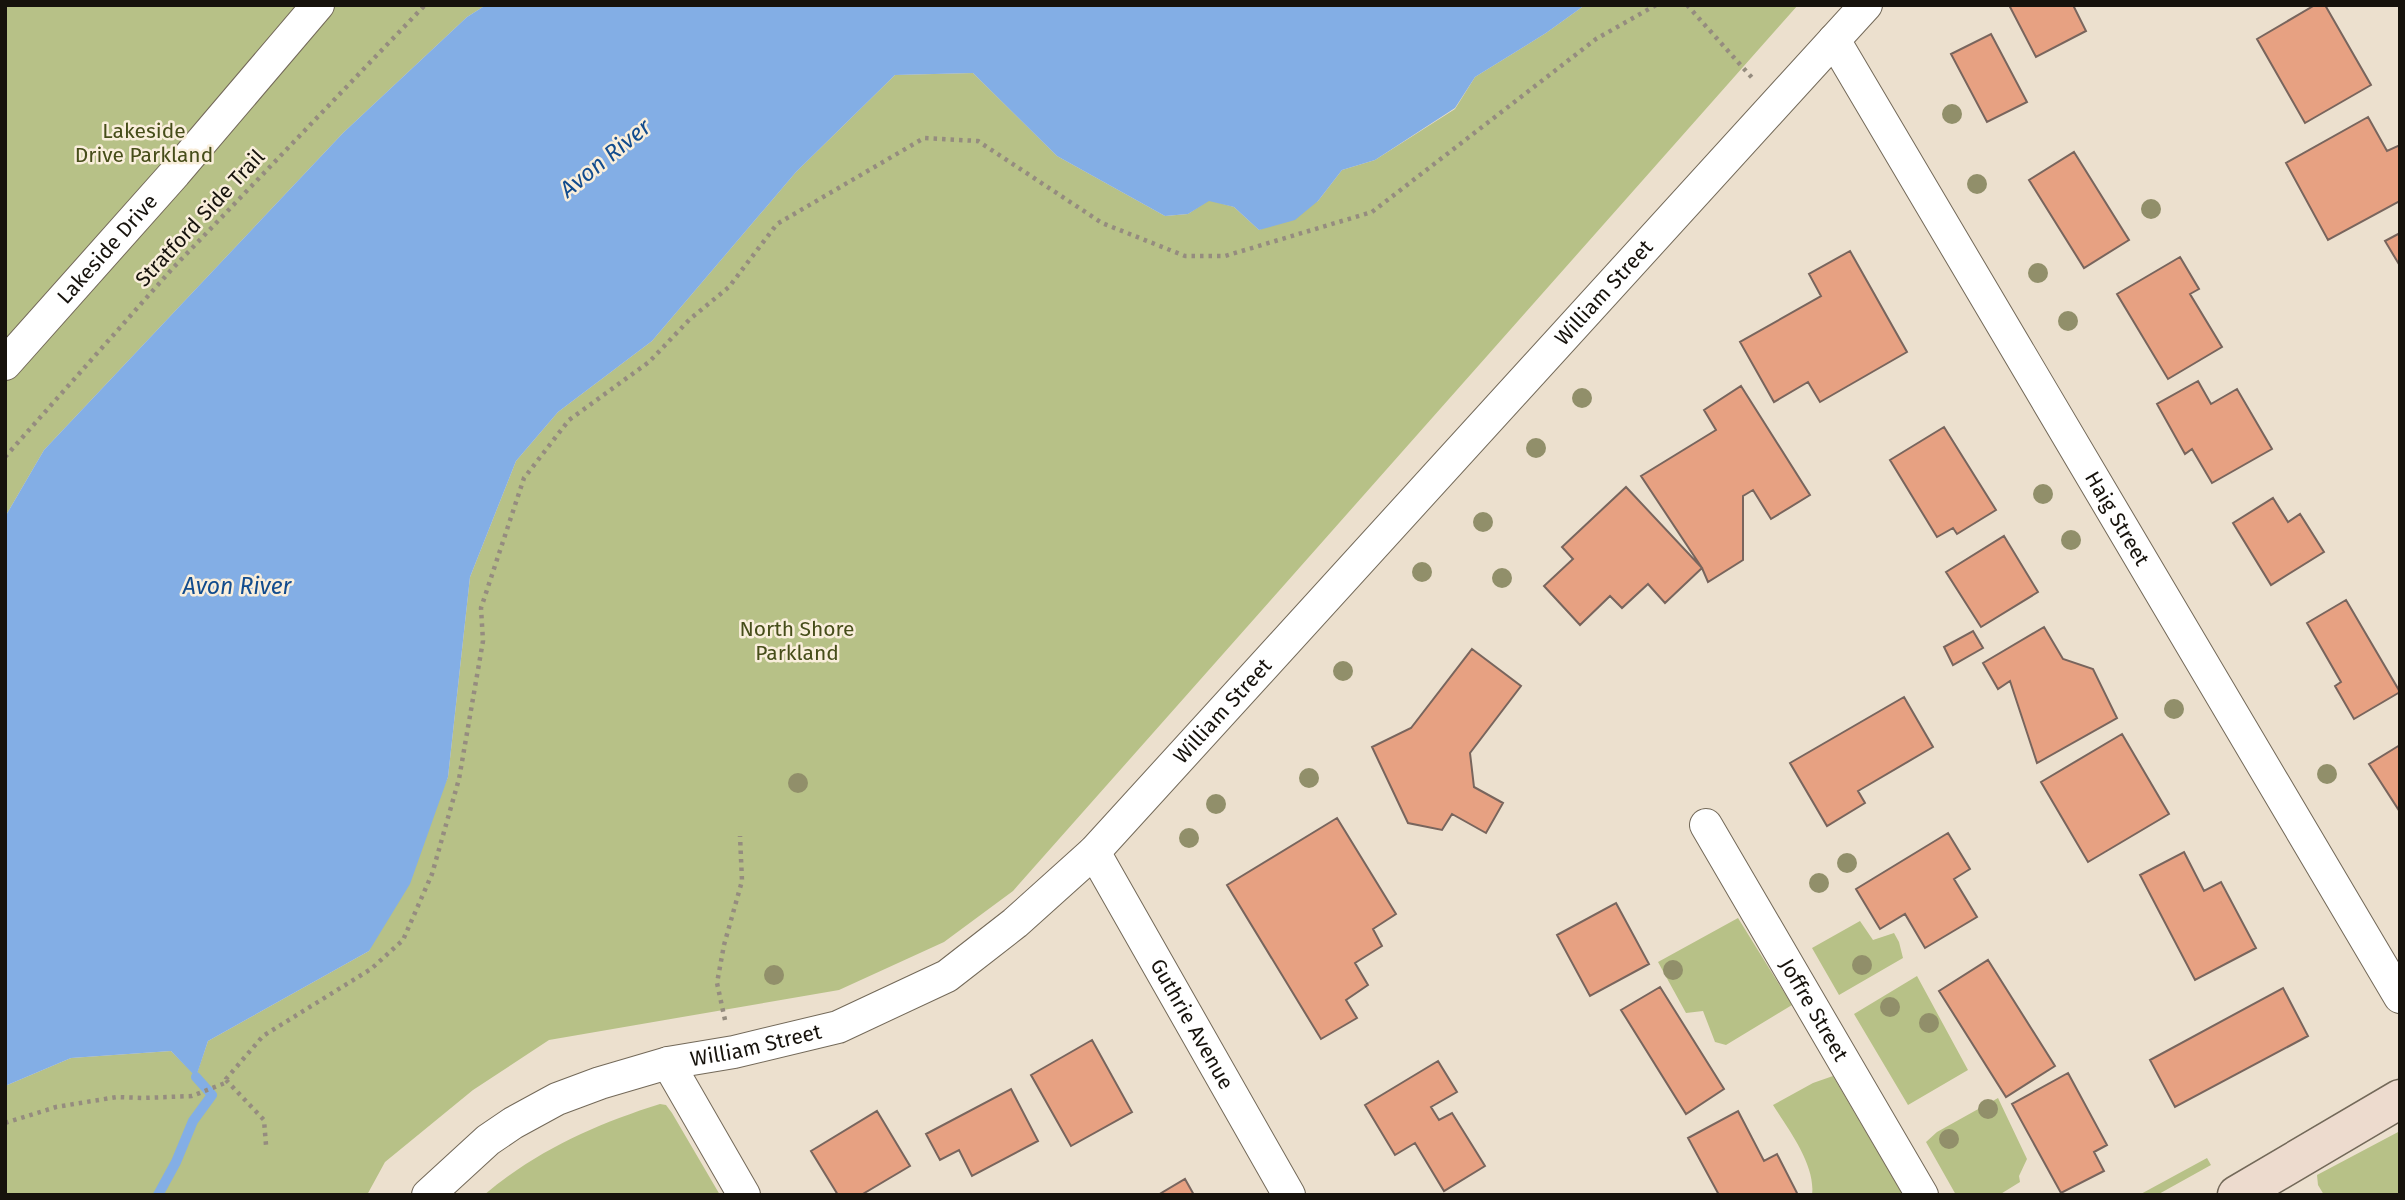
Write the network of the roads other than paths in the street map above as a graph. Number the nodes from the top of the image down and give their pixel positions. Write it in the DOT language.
graph roads {
  1 [pos="318,5"];
  2 [pos="1866,5"];
  3 [pos="1834,40"];
  4 [pos="5,364"];
  5 [pos="1706,825"];
  6 [pos="1094,852"];
  7 [pos="2400,996"];
  8 [pos="668,1063"];
  9 [pos="2400,1099"];
  10 [pos="428,1195"];
  11 [pos="744,1195"];
  12 [pos="1289,1195"];
  13 [pos="1922,1195"];
  14 [pos="2237,1195"];
  1 -- 4 [label="street, Lakeside Drive"];
  2 -- 3 [label="street, William Street"];
  3 -- 6 [label="street, William Street"];
  3 -- 7 [label="street, Haig Street"];
  5 -- 13 [label="street, Joffre Street"];
  6 -- 8 [label="street, William Street"];
  6 -- 12 [label="street, Guthrie Avenue"];
  8 -- 10 [label="street, William Street"];
  8 -- 11 [label="street"];
  9 -- 14 [label="street"];
}
